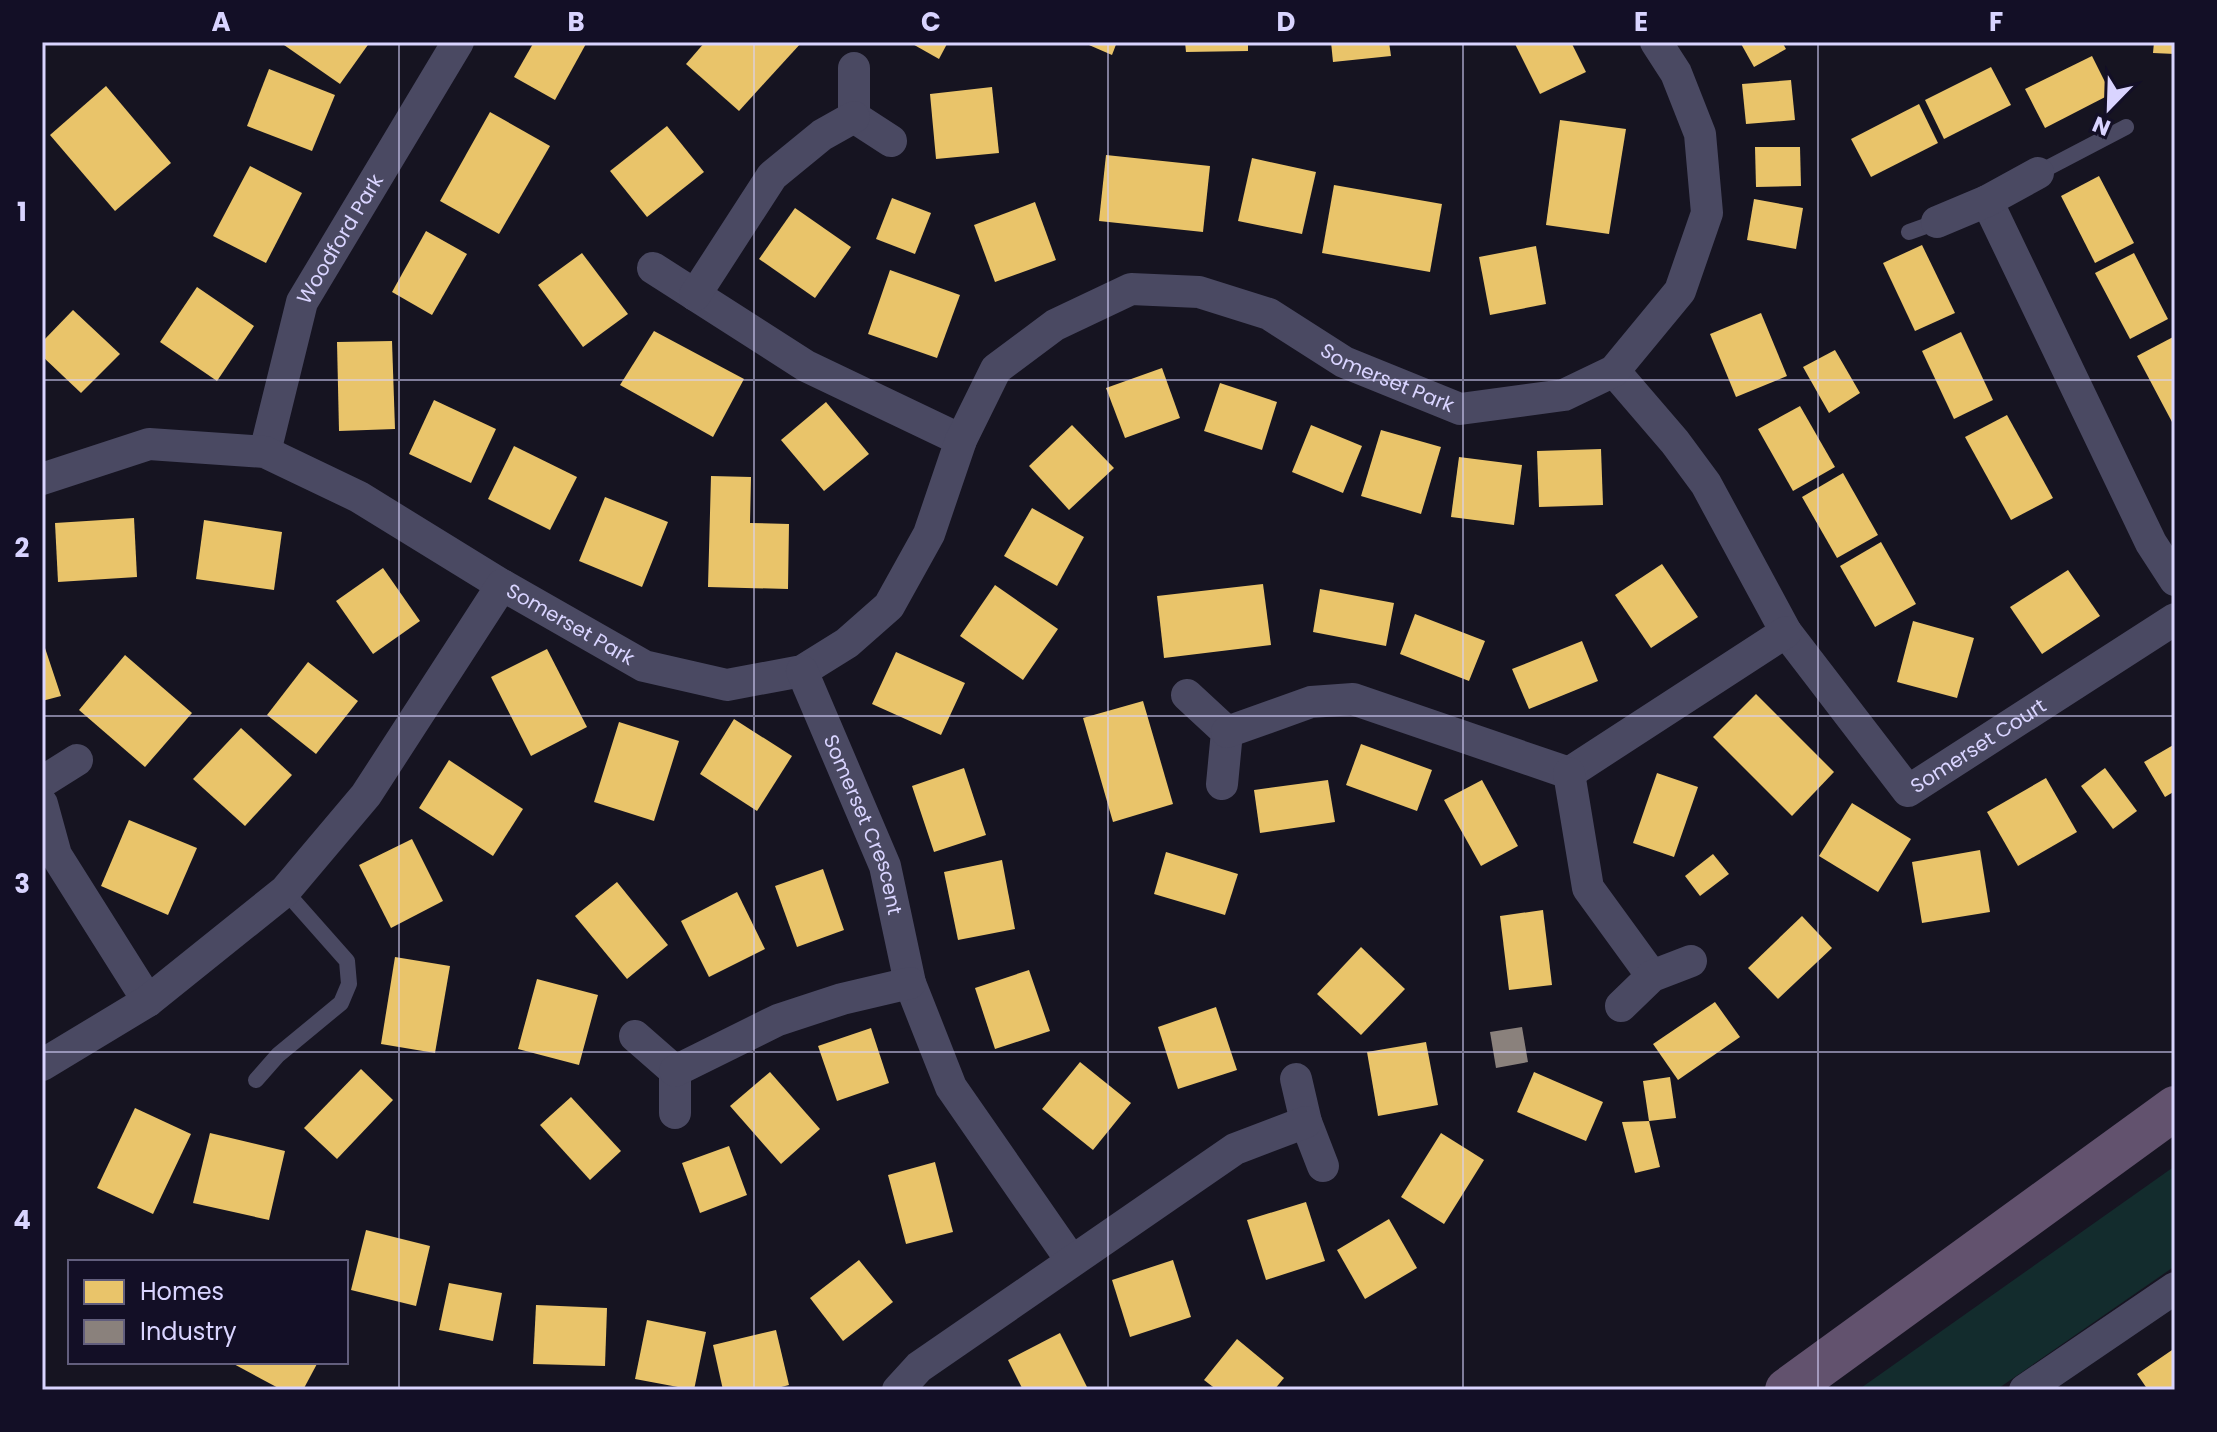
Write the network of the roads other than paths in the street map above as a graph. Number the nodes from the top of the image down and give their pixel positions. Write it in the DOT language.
graph roads {
  1 [pos="458,42"];
  2 [pos="1656,42"];
  3 [pos="854,68"];
  4 [pos="854,117"];
  5 [pos="2126,127"];
  6 [pos="891,141"];
  7 [pos="2038,173"];
  8 [pos="1987,201"];
  9 [pos="1923,227"];
  10 [pos="653,268"];
  11 [pos="695,295"];
  12 [pos="1614,371"];
  13 [pos="961,440"];
  14 [pos="265,452"];
  15 [pos="44,472"];
  16 [pos="2175,580"];
  17 [pos="502,585"];
  18 [pos="2175,619"];
  19 [pos="1786,632"];
  20 [pos="802,671"];
  21 [pos="1187,695"];
  22 [pos="1227,732"];
  23 [pos="77,760"];
  24 [pos="1569,773"];
  25 [pos="42,782"];
  26 [pos="1222,784"];
  27 [pos="42,804"];
  28 [pos="285,891"];
  29 [pos="1691,961"];
  30 [pos="1652,976"];
  31 [pos="910,983"];
  32 [pos="148,1001"];
  33 [pos="1621,1006"];
  34 [pos="635,1036"];
  35 [pos="42,1065"];
  36 [pos="675,1071"];
  37 [pos="1296,1079"];
  38 [pos="256,1080"];
  39 [pos="2175,1108"];
  40 [pos="675,1113"];
  41 [pos="1306,1122"];
  42 [pos="1323,1166"];
  43 [pos="1071,1260"];
  44 [pos="2175,1288"];
  45 [pos="898,1390"];
  46 [pos="1787,1390"];
  47 [pos="2025,1390"];
  1 -- 14 [label="street, Woodford Park"];
  2 -- 12 [label="street, Somerset Park"];
  3 -- 4 [label="street"];
  4 -- 6 [label="street"];
  4 -- 11 [label="street"];
  5 -- 7 [label="lane"];
  7 -- 8 [label="street"];
  8 -- 9 [label="street"];
  8 -- 16 [label="street"];
  10 -- 11 [label="street"];
  11 -- 13 [label="street"];
  12 -- 13 [label="street, Somerset Park"];
  12 -- 19 [label="street, Somerset Court"];
  13 -- 20 [label="street, Somerset Park"];
  14 -- 15 [label="street"];
  14 -- 17 [label="street"];
  17 -- 20 [label="street, Somerset Park"];
  17 -- 28 [label="street, Somerset Park"];
  18 -- 19 [label="street, Somerset Court"];
  19 -- 24 [label="street"];
  20 -- 31 [label="street, Somerset Crescent"];
  21 -- 22 [label="street"];
  22 -- 24 [label="street"];
  22 -- 26 [label="street"];
  23 -- 25 [label="street"];
  24 -- 30 [label="street"];
  27 -- 32 [label="street"];
  28 -- 32 [label="street, Somerset Park"];
  28 -- 38 [label="lane"];
  29 -- 30 [label="street"];
  30 -- 33 [label="street"];
  31 -- 36 [label="street"];
  31 -- 43 [label="street, Somerset Crescent"];
  32 -- 35 [label="street, Somerset Park"];
  34 -- 36 [label="street"];
  36 -- 40 [label="street"];
  37 -- 41 [label="street"];
  39 -- 46 [label="highway"];
  41 -- 42 [label="street"];
  41 -- 43 [label="street"];
  43 -- 45 [label="street"];
  44 -- 47 [label="street"];
}
